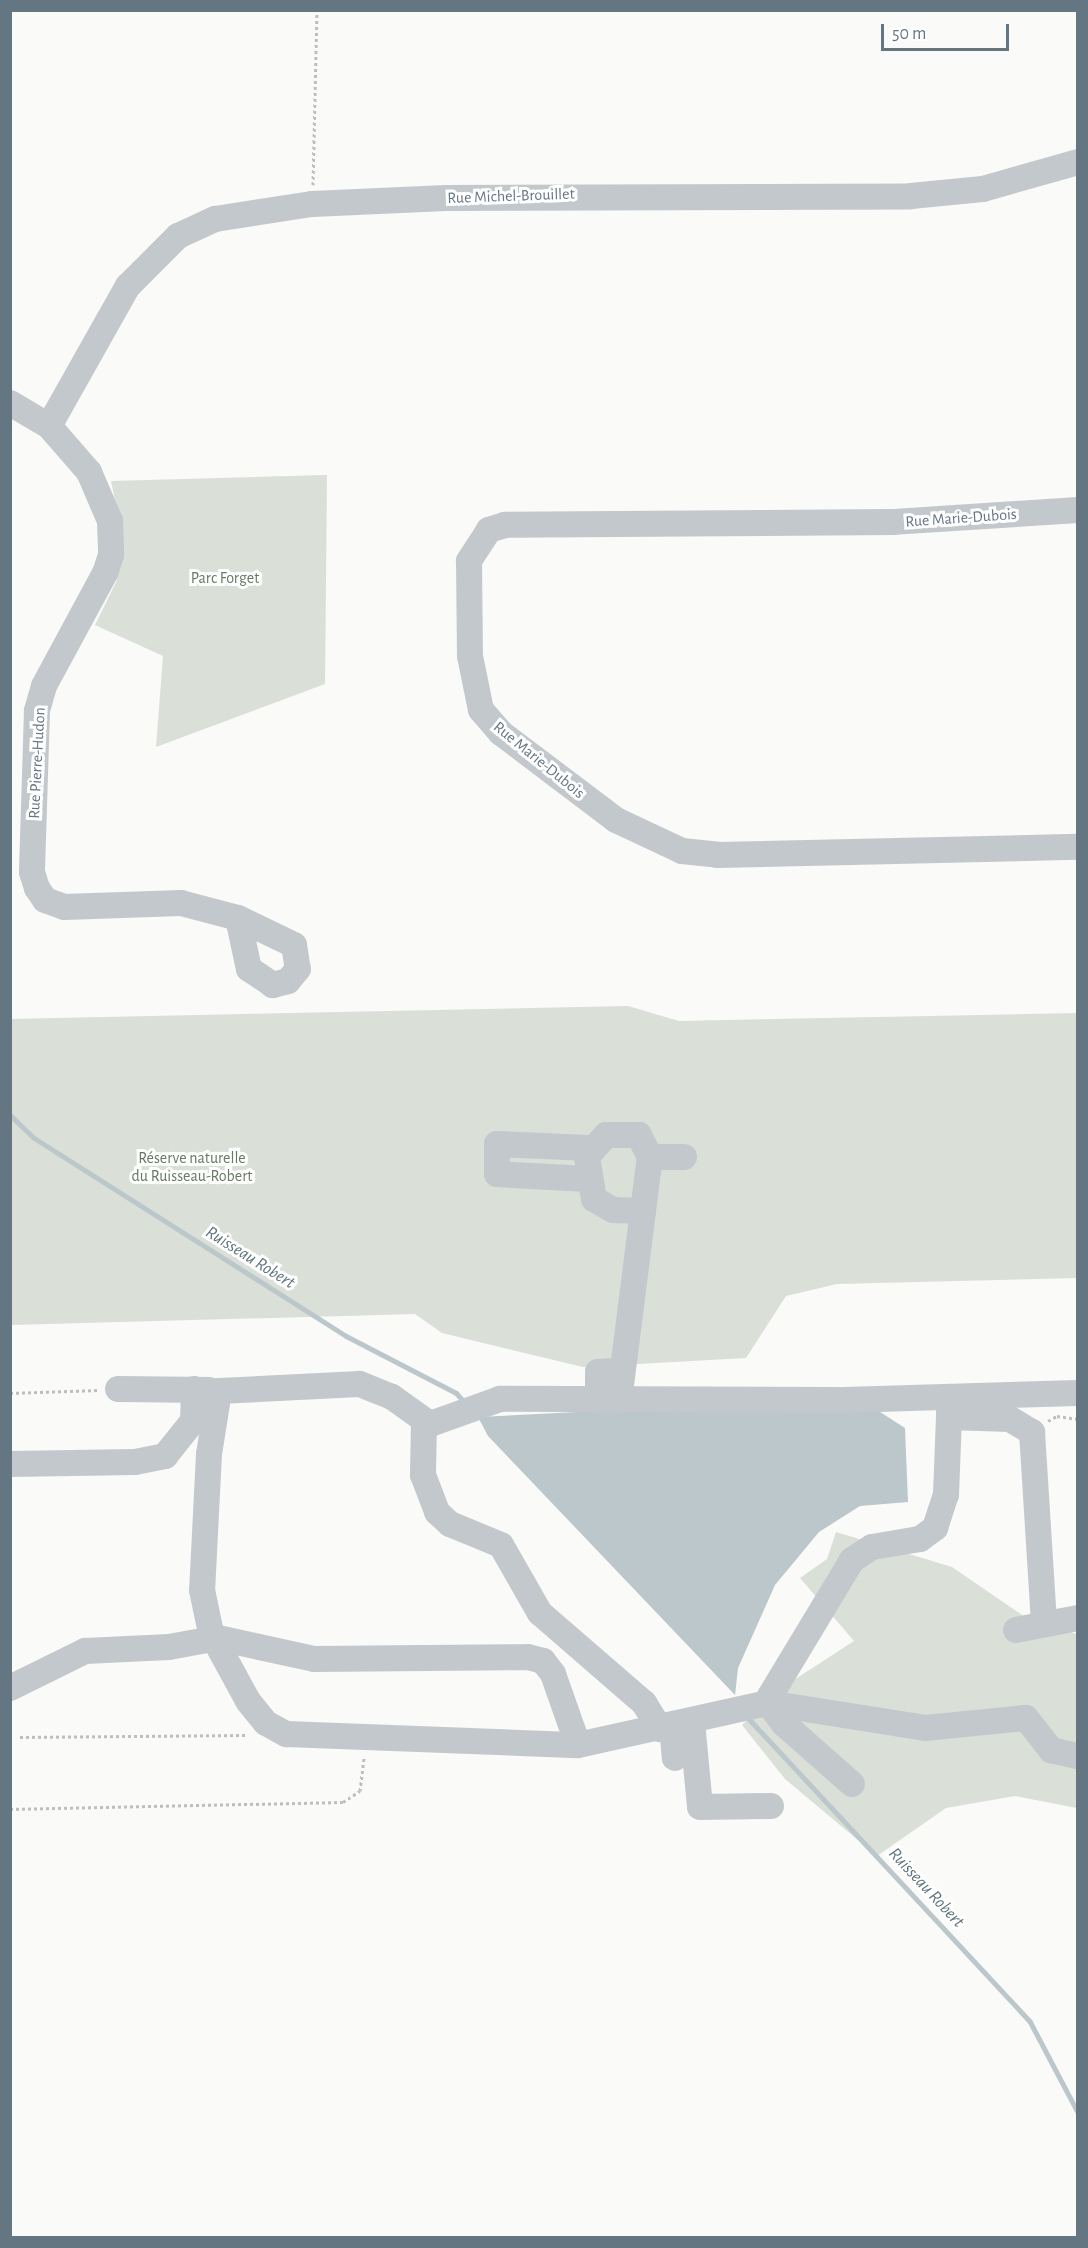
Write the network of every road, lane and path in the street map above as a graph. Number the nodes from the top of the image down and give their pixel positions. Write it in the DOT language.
graph roads {
  1 [pos="317,10"];
  2 [pos="1077,162"];
  3 [pos="312,204"];
  4 [pos="10,403"];
  5 [pos="49,426"];
  6 [pos="1077,510"];
  7 [pos="1077,847"];
  8 [pos="238,918"];
  9 [pos="589,1148"];
  10 [pos="684,1156"];
  11 [pos="650,1157"];
  12 [pos="588,1179"];
  13 [pos="643,1211"];
  14 [pos="118,1389"];
  15 [pos="206,1390"];
  16 [pos="1077,1393"];
  17 [pos="10,1394"];
  18 [pos="609,1401"];
  19 [pos="949,1407"];
  20 [pos="1077,1419"];
  21 [pos="203,1421"];
  22 [pos="424,1421"];
  23 [pos="1032,1432"];
  24 [pos="10,1464"];
  25 [pos="1077,1618"];
  26 [pos="1044,1623"];
  27 [pos="1016,1630"];
  28 [pos="214,1638"];
  29 [pos="20,1685"];
  30 [pos="10,1704"];
  31 [pos="751,1706"];
  32 [pos="675,1726"];
  33 [pos="274,1729"];
  34 [pos="20,1737"];
  35 [pos="364,1737"];
  36 [pos="578,1745"];
  37 [pos="1077,1756"];
  38 [pos="675,1758"];
  39 [pos="852,1785"];
  40 [pos="771,1806"];
  41 [pos="10,1809"];
  1 -- 3 [label="path"];
  2 -- 3 [label="street, Rue Michel-Brouillet"];
  3 -- 5 [label="street, Rue Michel-Brouillet"];
  4 -- 5 [label="street, Rue Pierre-Hudon"];
  5 -- 8 [label="street, Rue Pierre-Hudon"];
  6 -- 7 [label="street, Rue Marie-Dubois"];
  9 -- 11 [label="street"];
  9 -- 12 [label="street"];
  9 -- 12 [label="street"];
  10 -- 11 [label="street"];
  11 -- 13 [label="street"];
  12 -- 13 [label="street"];
  13 -- 18 [label="street"];
  14 -- 15 [label="street"];
  14 -- 17 [label="path"];
  15 -- 21 [label="street"];
  15 -- 22 [label="street"];
  16 -- 19 [label="street"];
  18 -- 19 [label="street"];
  18 -- 22 [label="street"];
  19 -- 23 [label="street"];
  19 -- 31 [label="street"];
  20 -- 23 [label="path"];
  21 -- 24 [label="street"];
  21 -- 28 [label="street"];
  22 -- 32 [label="street"];
  23 -- 26 [label="street"];
  25 -- 26 [label="street"];
  26 -- 27 [label="street"];
  28 -- 29 [label="street"];
  28 -- 33 [label="street"];
  28 -- 36 [label="street"];
  29 -- 30 [label="street"];
  31 -- 32 [label="street"];
  31 -- 37 [label="street"];
  31 -- 39 [label="street"];
  32 -- 36 [label="street"];
  32 -- 38 [label="street"];
  32 -- 40 [label="street"];
  33 -- 34 [label="path"];
  33 -- 35 [label="street"];
  35 -- 36 [label="street"];
  35 -- 41 [label="path"];
}
